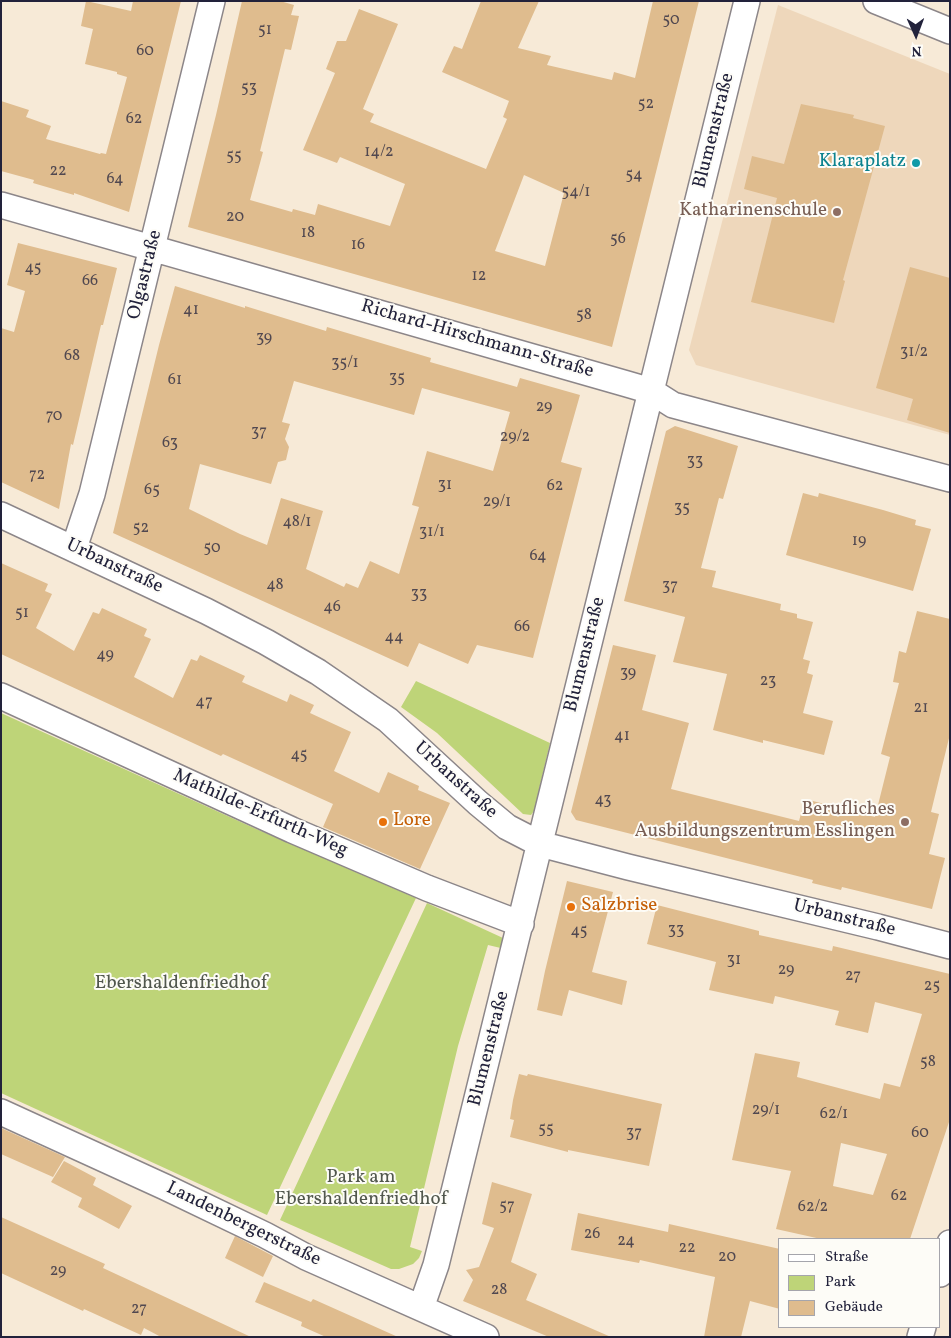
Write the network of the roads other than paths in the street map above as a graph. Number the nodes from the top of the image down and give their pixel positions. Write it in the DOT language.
graph roads {
  1 [pos="212,1"];
  2 [pos="747,1"];
  3 [pos="876,1"];
  4 [pos="950,31"];
  5 [pos="1,205"];
  6 [pos="153,247"];
  7 [pos="651,391"];
  8 [pos="950,479"];
  9 [pos="1,515"];
  10 [pos="74,548"];
  11 [pos="1,696"];
  12 [pos="540,844"];
  13 [pos="521,924"];
  14 [pos="950,946"];
  15 [pos="1,1112"];
  16 [pos="950,1243"];
  17 [pos="941,1271"];
  18 [pos="421,1308"];
  19 [pos="486,1337"];
  1 -- 6 [label="street, Olgastraße"];
  2 -- 7 [label="street, Blumenstraße"];
  3 -- 4 [label="street"];
  5 -- 6 [label="street, Richard-Hirschmann-Straße"];
  6 -- 7 [label="street, Richard-Hirschmann-Straße"];
  6 -- 10 [label="street, Olgastraße"];
  7 -- 8 [label="street, Richard-Hirschmann-Straße"];
  7 -- 12 [label="street, Blumenstraße"];
  9 -- 10 [label="street, Urbanstraße"];
  10 -- 12 [label="street, Urbanstraße"];
  11 -- 13 [label="street, Mathilde-Erfurth-Weg"];
  12 -- 13 [label="street, Blumenstraße"];
  12 -- 14 [label="street, Urbanstraße"];
  13 -- 18 [label="street, Blumenstraße"];
  15 -- 18 [label="street, Landenbergerstraße"];
  16 -- 17 [label="street"];
  18 -- 19 [label="street, Landenbergerstraße"];
}
